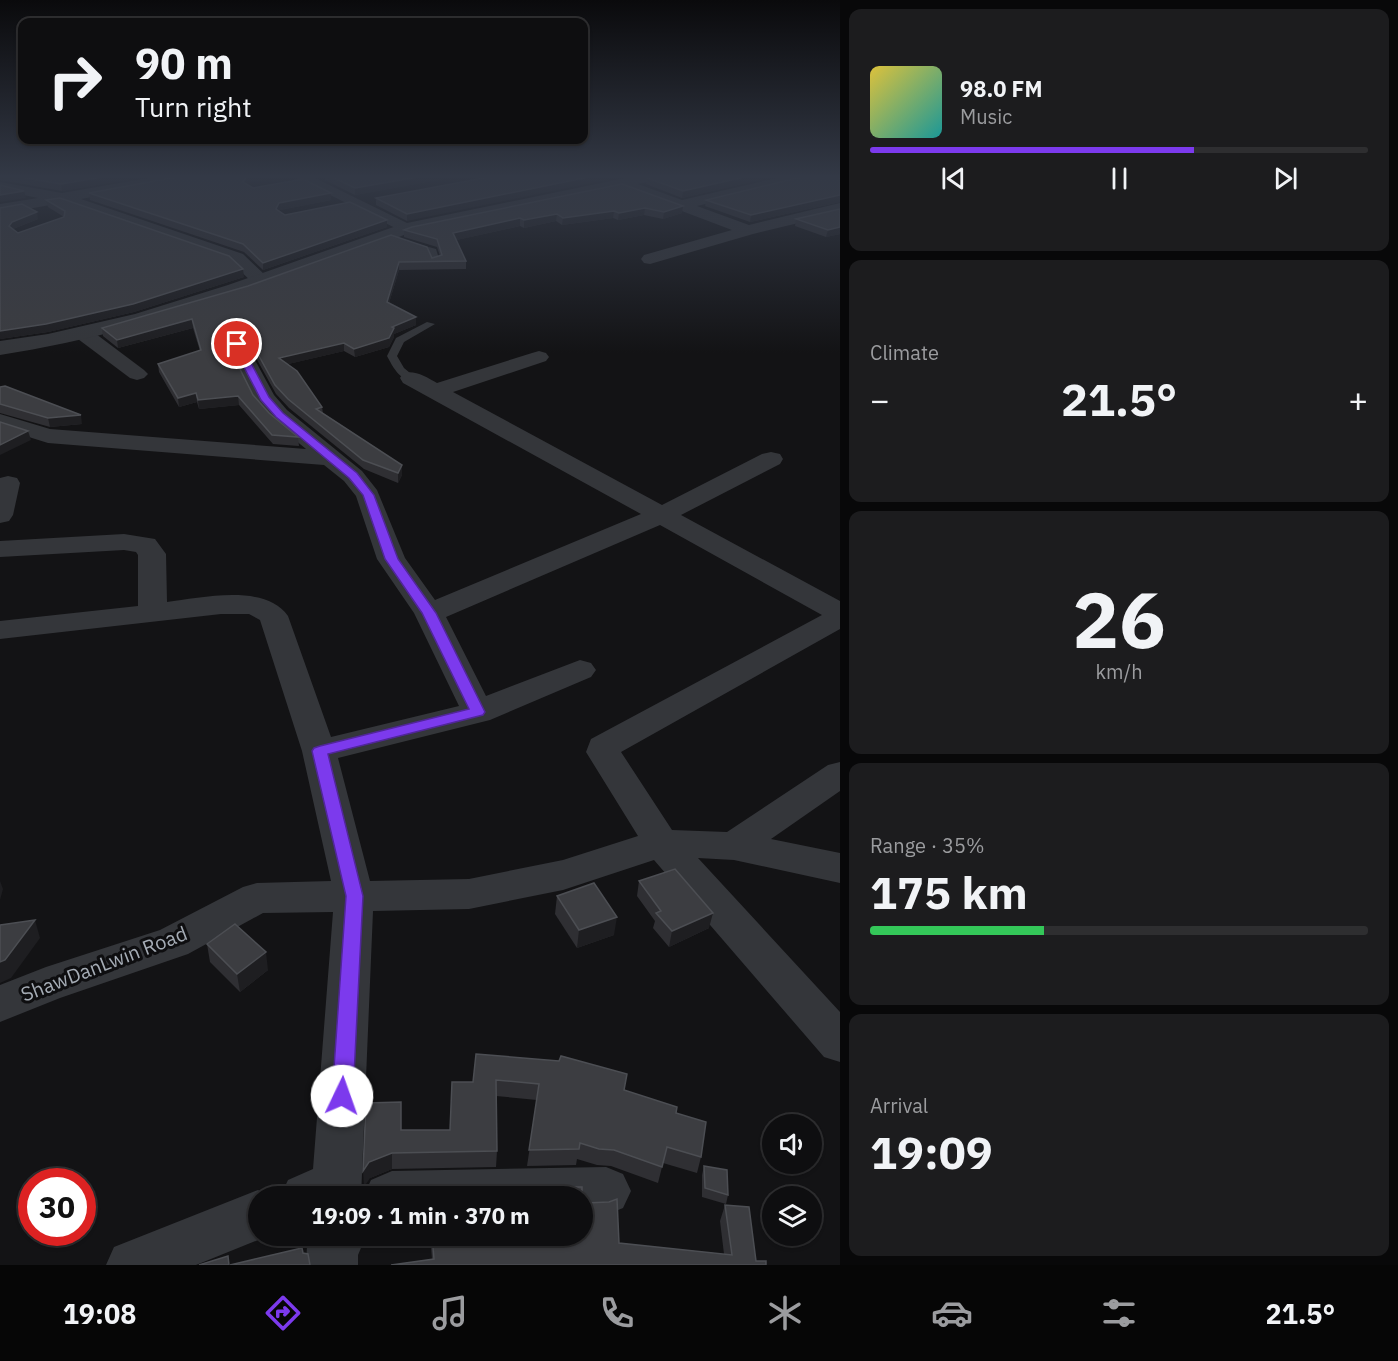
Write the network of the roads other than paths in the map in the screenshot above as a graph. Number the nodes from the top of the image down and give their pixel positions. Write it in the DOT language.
graph roads {
  1 [pos="173,235"];
  2 [pos="386,235"];
  3 [pos="401,235"];
  4 [pos="732,235"];
  5 [pos="650,260"];
  6 [pos="436,262"];
  7 [pos="260,280"];
  8 [pos="430,324"];
  9 [pos="85,334"];
  10 [pos="237,344"];
  11 [pos="0,348"];
  12 [pos="539,357"];
  13 [pos="137,374"];
  14 [pos="411,378"];
  15 [pos="435,391"];
  16 [pos="0,421"];
  17 [pos="333,458"];
  18 [pos="771,459"];
  19 [pos="8,483"];
  20 [pos="662,514"];
  21 [pos="0,515"];
  22 [pos="0,549"];
  23 [pos="153,612"];
  24 [pos="429,613"];
  25 [pos="840,615"];
  26 [pos="0,630"];
  27 [pos="580,670"];
  28 [pos="478,712"];
  29 [pos="320,751"];
  30 [pos="840,774"];
  31 [pos="661,843"];
  32 [pos="734,846"];
  33 [pos="840,868"];
  34 [pos="354,896"];
  35 [pos="0,1004"];
  36 [pos="840,1043"];
  37 [pos="327,1186"];
  38 [pos="593,1191"];
  39 [pos="606,1191"];
  40 [pos="248,1219"];
  41 [pos="132,1265"];
  1 -- 7 [label="street"];
  2 -- 7 [label="street"];
  3 -- 6 [label="lane"];
  4 -- 5 [label="street"];
  7 -- 9 [label="street"];
  8 -- 14 [label="lane"];
  9 -- 11 [label="street"];
  9 -- 13 [label="street"];
  10 -- 17 [label="street"];
  12 -- 15 [label="street"];
  14 -- 15 [label="street"];
  15 -- 20 [label="street"];
  16 -- 17 [label="street"];
  17 -- 24 [label="street"];
  18 -- 20 [label="street"];
  19 -- 21 [label="street"];
  20 -- 24 [label="street"];
  20 -- 25 [label="street"];
  22 -- 23 [label="street"];
  23 -- 26 [label="street"];
  23 -- 29 [label="street"];
  24 -- 28 [label="street"];
  25 -- 31 [label="street"];
  27 -- 28 [label="street"];
  28 -- 29 [label="street"];
  29 -- 34 [label="street"];
  30 -- 32 [label="street"];
  31 -- 32 [label="street, ShawDanLwin Road"];
  31 -- 34 [label="street, ShawDanLwin Road"];
  31 -- 36 [label="street"];
  32 -- 33 [label="street, ShawDanLwin Road"];
  34 -- 35 [label="street, ShawDanLwin Road"];
  34 -- 37 [label="street"];
  38 -- 39 [label="street"];
  40 -- 41 [label="street"];
}
